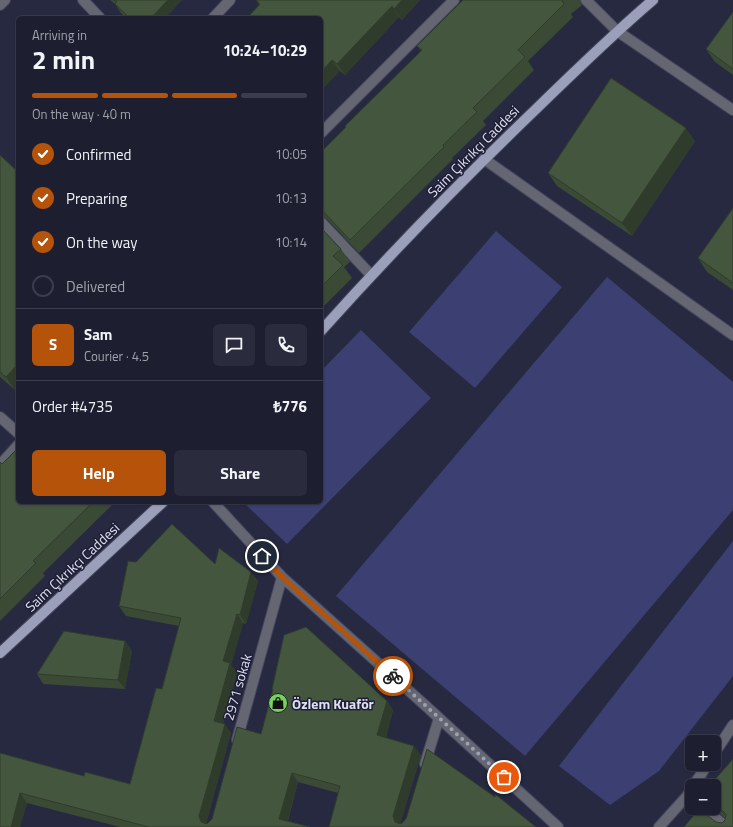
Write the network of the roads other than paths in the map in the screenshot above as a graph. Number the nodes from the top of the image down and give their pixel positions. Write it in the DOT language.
graph roads {
  1 [pos="5,0"];
  2 [pos="83,0"];
  3 [pos="230,0"];
  4 [pos="454,0"];
  5 [pos="586,0"];
  6 [pos="653,0"];
  7 [pos="0,5"];
  8 [pos="98,16"];
  9 [pos="215,16"];
  10 [pos="617,31"];
  11 [pos="733,110"];
  12 [pos="323,131"];
  13 [pos="484,159"];
  14 [pos="323,224"];
  15 [pos="371,275"];
  16 [pos="323,329"];
  17 [pos="733,335"];
  18 [pos="0,417"];
  19 [pos="16,431"];
  20 [pos="16,447"];
  21 [pos="0,465"];
  22 [pos="161,504"];
  23 [pos="214,504"];
  24 [pos="282,577"];
  25 [pos="0,653"];
  26 [pos="439,718"];
  27 [pos="733,725"];
  28 [pos="721,743"];
  29 [pos="234,751"];
  30 [pos="422,776"];
  31 [pos="685,799"];
  32 [pos="711,815"];
  33 [pos="558,827"];
  34 [pos="659,827"];
  35 [pos="727,827"];
  1 -- 7 [label="street"];
  2 -- 8 [label="street"];
  3 -- 9 [label="street"];
  4 -- 12 [label="street"];
  5 -- 10 [label="street"];
  6 -- 10 [label="main road, Saim Çıkrıkçı Caddesi"];
  10 -- 11 [label="street"];
  10 -- 13 [label="main road, Saim Çıkrıkçı Caddesi"];
  13 -- 15 [label="main road, Saim Çıkrıkçı Caddesi"];
  13 -- 17 [label="street"];
  14 -- 15 [label="street"];
  15 -- 16 [label="main road, Saim Çıkrıkçı Caddesi"];
  18 -- 19 [label="street"];
  20 -- 21 [label="street"];
  22 -- 25 [label="main road, Saim Çıkrıkçı Caddesi"];
  23 -- 24 [label="street"];
  24 -- 26 [label="street"];
  24 -- 29 [label="street, 2971 sokak"];
  26 -- 30 [label="street"];
  26 -- 33 [label="street"];
  27 -- 28 [label="street"];
  31 -- 34 [label="street"];
  32 -- 35 [label="street"];
}
